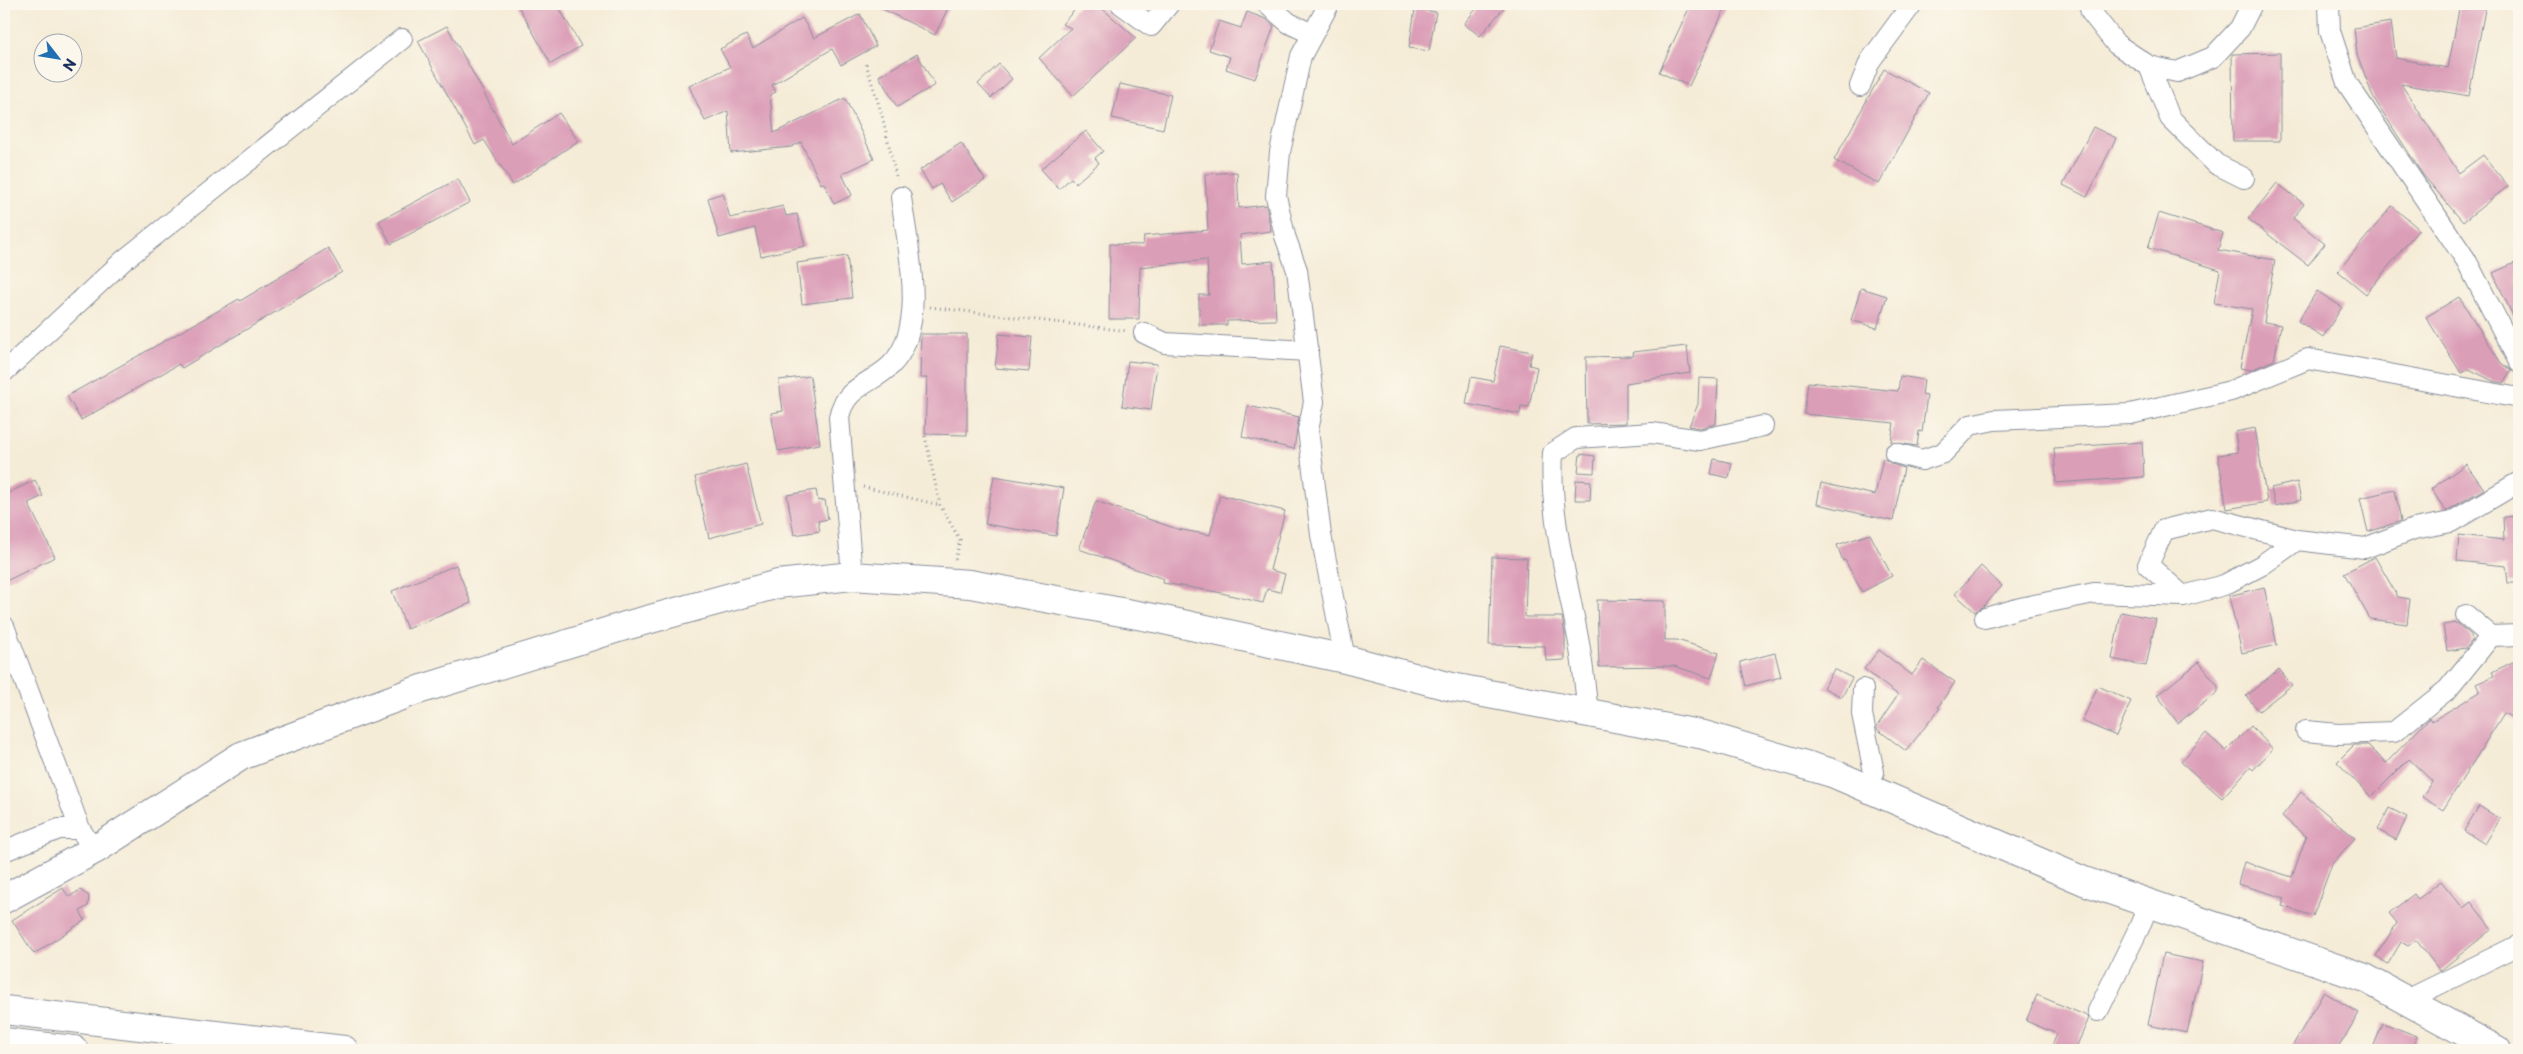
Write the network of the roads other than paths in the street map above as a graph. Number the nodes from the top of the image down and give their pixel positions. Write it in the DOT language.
graph roads {
  1 [pos="1120,4"];
  2 [pos="1169,4"];
  3 [pos="1267,4"];
  4 [pos="1329,4"];
  5 [pos="1912,4"];
  6 [pos="2089,4"];
  7 [pos="2252,4"];
  8 [pos="2329,4"];
  9 [pos="1312,34"];
  10 [pos="402,39"];
  11 [pos="2149,66"];
  12 [pos="1860,86"];
  13 [pos="2244,178"];
  14 [pos="901,197"];
  15 [pos="1144,333"];
  16 [pos="1308,351"];
  17 [pos="2519,362"];
  18 [pos="4,372"];
  19 [pos="2519,398"];
  20 [pos="1763,426"];
  21 [pos="1895,453"];
  22 [pos="2518,481"];
  23 [pos="2297,540"];
  24 [pos="852,576"];
  25 [pos="2183,596"];
  26 [pos="2466,615"];
  27 [pos="1985,618"];
  28 [pos="4,626"];
  29 [pos="2519,635"];
  30 [pos="2491,636"];
  31 [pos="1345,659"];
  32 [pos="1863,689"];
  33 [pos="1588,714"];
  34 [pos="2306,730"];
  35 [pos="1868,789"];
  36 [pos="88,839"];
  37 [pos="4,851"];
  38 [pos="4,899"];
  39 [pos="2149,903"];
  40 [pos="2519,945"];
  41 [pos="2407,1000"];
  42 [pos="4,1010"];
  43 [pos="2098,1011"];
  44 [pos="4,1042"];
  45 [pos="74,1050"];
  46 [pos="344,1050"];
  47 [pos="2497,1050"];
  1 -- 2 [label="street"];
  3 -- 9 [label="street"];
  4 -- 9 [label="street"];
  5 -- 12 [label="street"];
  6 -- 11 [label="street"];
  7 -- 11 [label="street"];
  8 -- 17 [label="street"];
  9 -- 16 [label="street"];
  10 -- 18 [label="street"];
  11 -- 13 [label="street"];
  14 -- 24 [label="street"];
  15 -- 16 [label="street"];
  16 -- 31 [label="street"];
  19 -- 21 [label="street"];
  20 -- 33 [label="street"];
  22 -- 23 [label="street"];
  23 -- 25 [label="street"];
  23 -- 25 [label="street"];
  24 -- 31 [label="street"];
  24 -- 36 [label="street"];
  25 -- 27 [label="street"];
  26 -- 30 [label="street"];
  28 -- 36 [label="street"];
  29 -- 30 [label="street"];
  30 -- 34 [label="street"];
  31 -- 33 [label="street"];
  32 -- 35 [label="street"];
  33 -- 35 [label="street"];
  35 -- 39 [label="street"];
  36 -- 37 [label="street"];
  36 -- 38 [label="street"];
  39 -- 41 [label="street"];
  39 -- 43 [label="street"];
  40 -- 41 [label="street"];
  41 -- 47 [label="street"];
  42 -- 46 [label="street"];
  44 -- 45 [label="street"];
}
